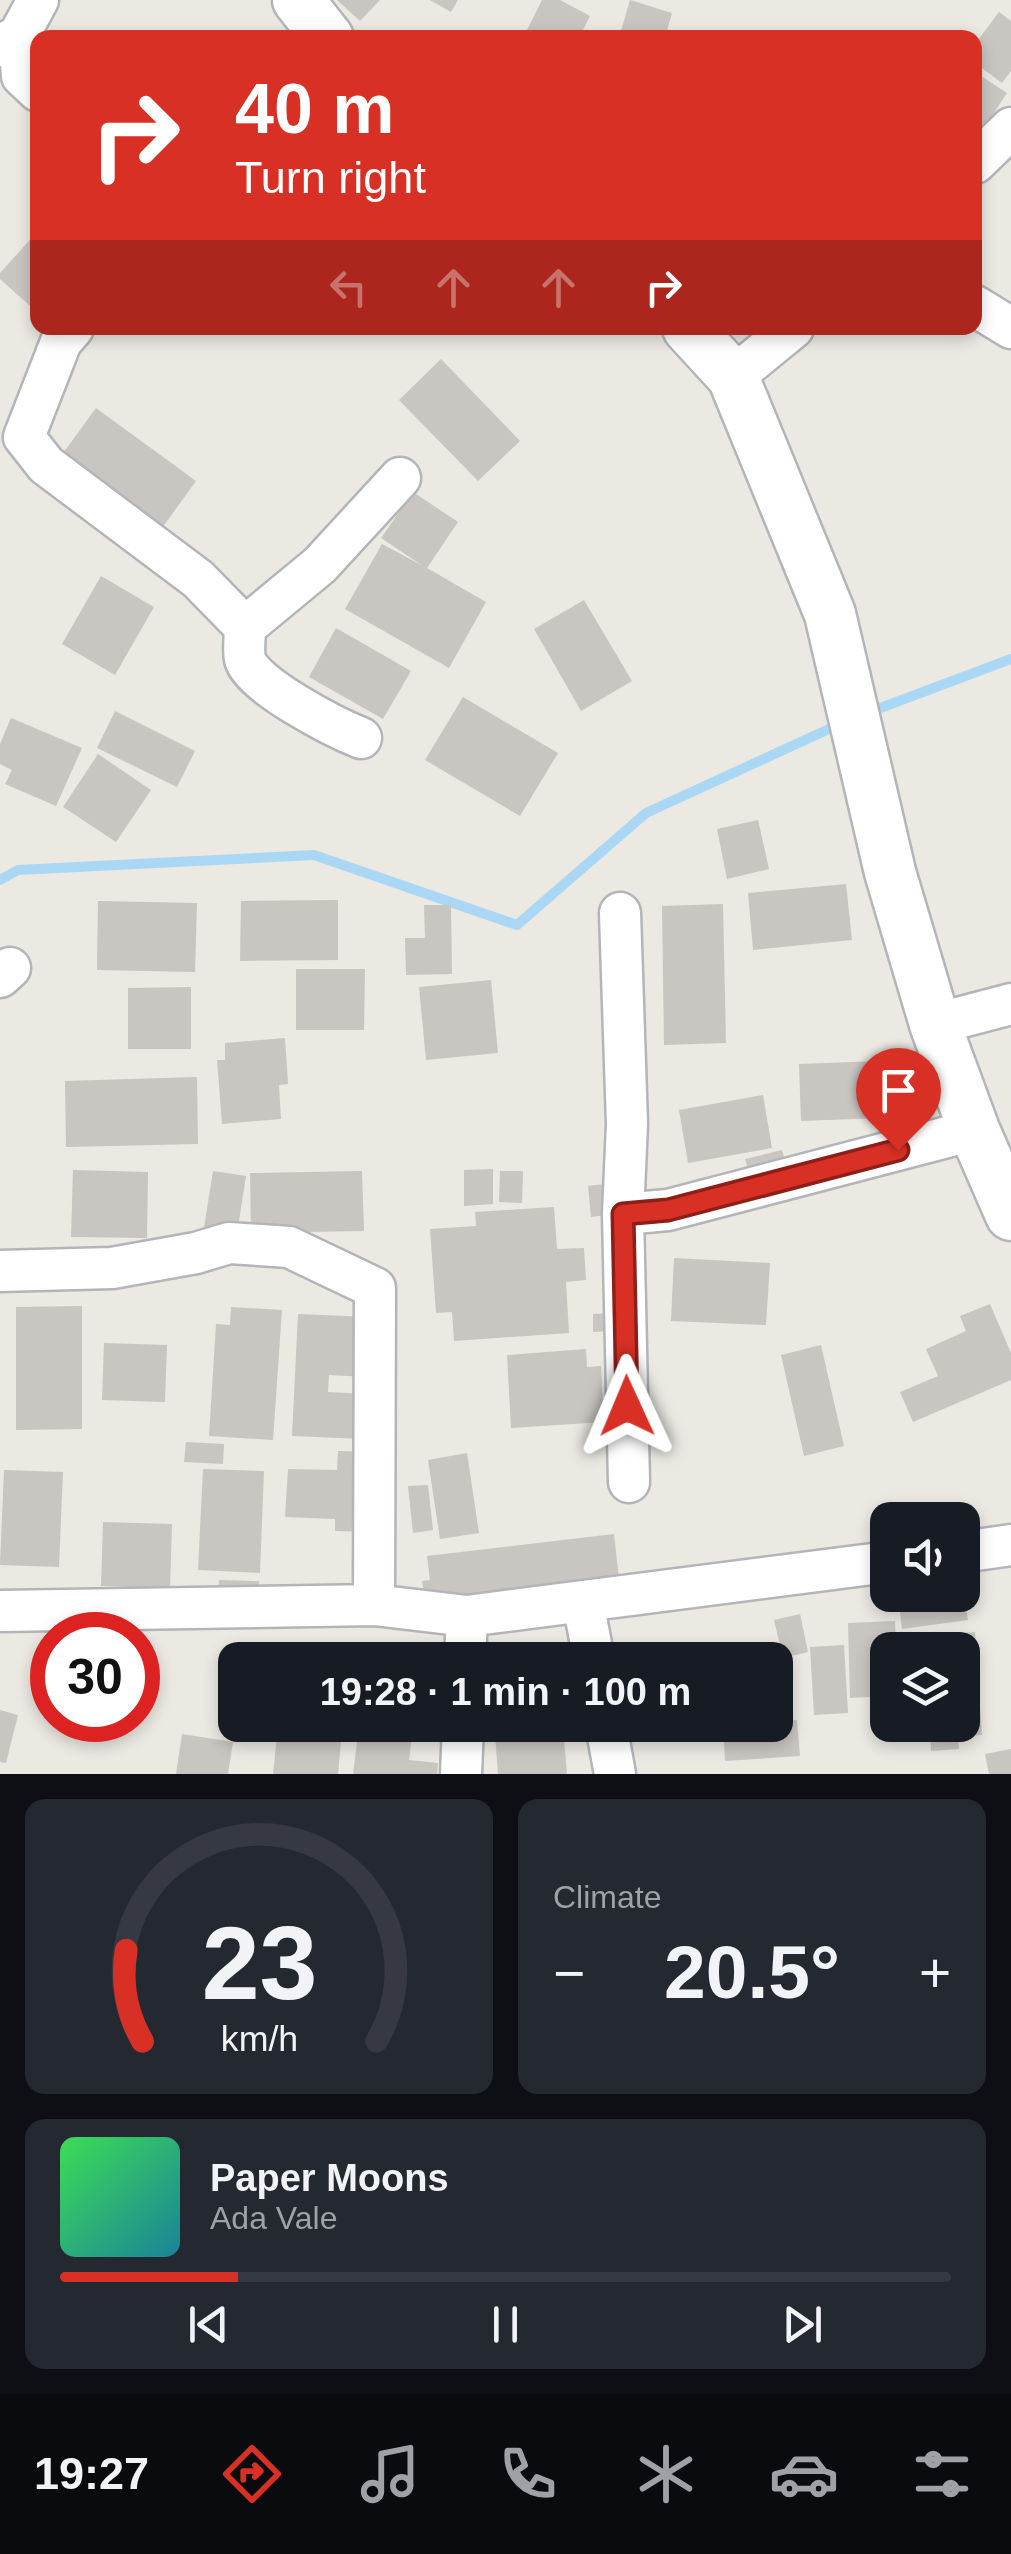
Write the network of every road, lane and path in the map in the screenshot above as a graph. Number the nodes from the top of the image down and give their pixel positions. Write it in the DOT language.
graph roads {
  1 [pos="38,0"];
  2 [pos="298,0"];
  3 [pos="322,30"];
  4 [pos="9,41"];
  5 [pos="30,84"];
  6 [pos="1011,128"];
  7 [pos="982,156"];
  8 [pos="982,310"];
  9 [pos="1011,328"];
  10 [pos="67,335"];
  11 [pos="694,335"];
  12 [pos="785,335"];
  13 [pos="733,378"];
  14 [pos="400,478"];
  15 [pos="245,628"];
  16 [pos="361,738"];
  17 [pos="620,913"];
  18 [pos="1011,1004"];
  19 [pos="935,1024"];
  20 [pos="974,1130"];
  21 [pos="623,1214"];
  22 [pos="1011,1216"];
  23 [pos="0,1271"];
  24 [pos="628,1482"];
  25 [pos="1011,1545"];
  26 [pos="980,1549"];
  27 [pos="870,1564"];
  28 [pos="583,1602"];
  29 [pos="374,1605"];
  30 [pos="0,1611"];
  31 [pos="467,1616"];
  32 [pos="466,1642"];
  33 [pos="591,1642"];
  34 [pos="462,1742"];
  35 [pos="609,1742"];
  36 [pos="461,1774"];
  37 [pos="615,1774"];
  1 -- 4 [label="street"];
  2 -- 3 [label="street"];
  4 -- 5 [label="street"];
  6 -- 7 [label="street"];
  8 -- 9 [label="street"];
  10 -- 15 [label="street"];
  11 -- 13 [label="street"];
  12 -- 13 [label="street"];
  13 -- 19 [label="street"];
  14 -- 15 [label="street"];
  15 -- 16 [label="street"];
  17 -- 21 [label="street"];
  18 -- 19 [label="street"];
  19 -- 20 [label="street"];
  20 -- 21 [label="street"];
  20 -- 22 [label="street"];
  21 -- 24 [label="street"];
  23 -- 29 [label="street"];
  25 -- 26 [label="street"];
  27 -- 28 [label="street"];
  28 -- 31 [label="street"];
  28 -- 33 [label="street"];
  29 -- 30 [label="street"];
  29 -- 31 [label="street"];
  31 -- 32 [label="street"];
  34 -- 36 [label="street"];
  35 -- 37 [label="street"];
}
